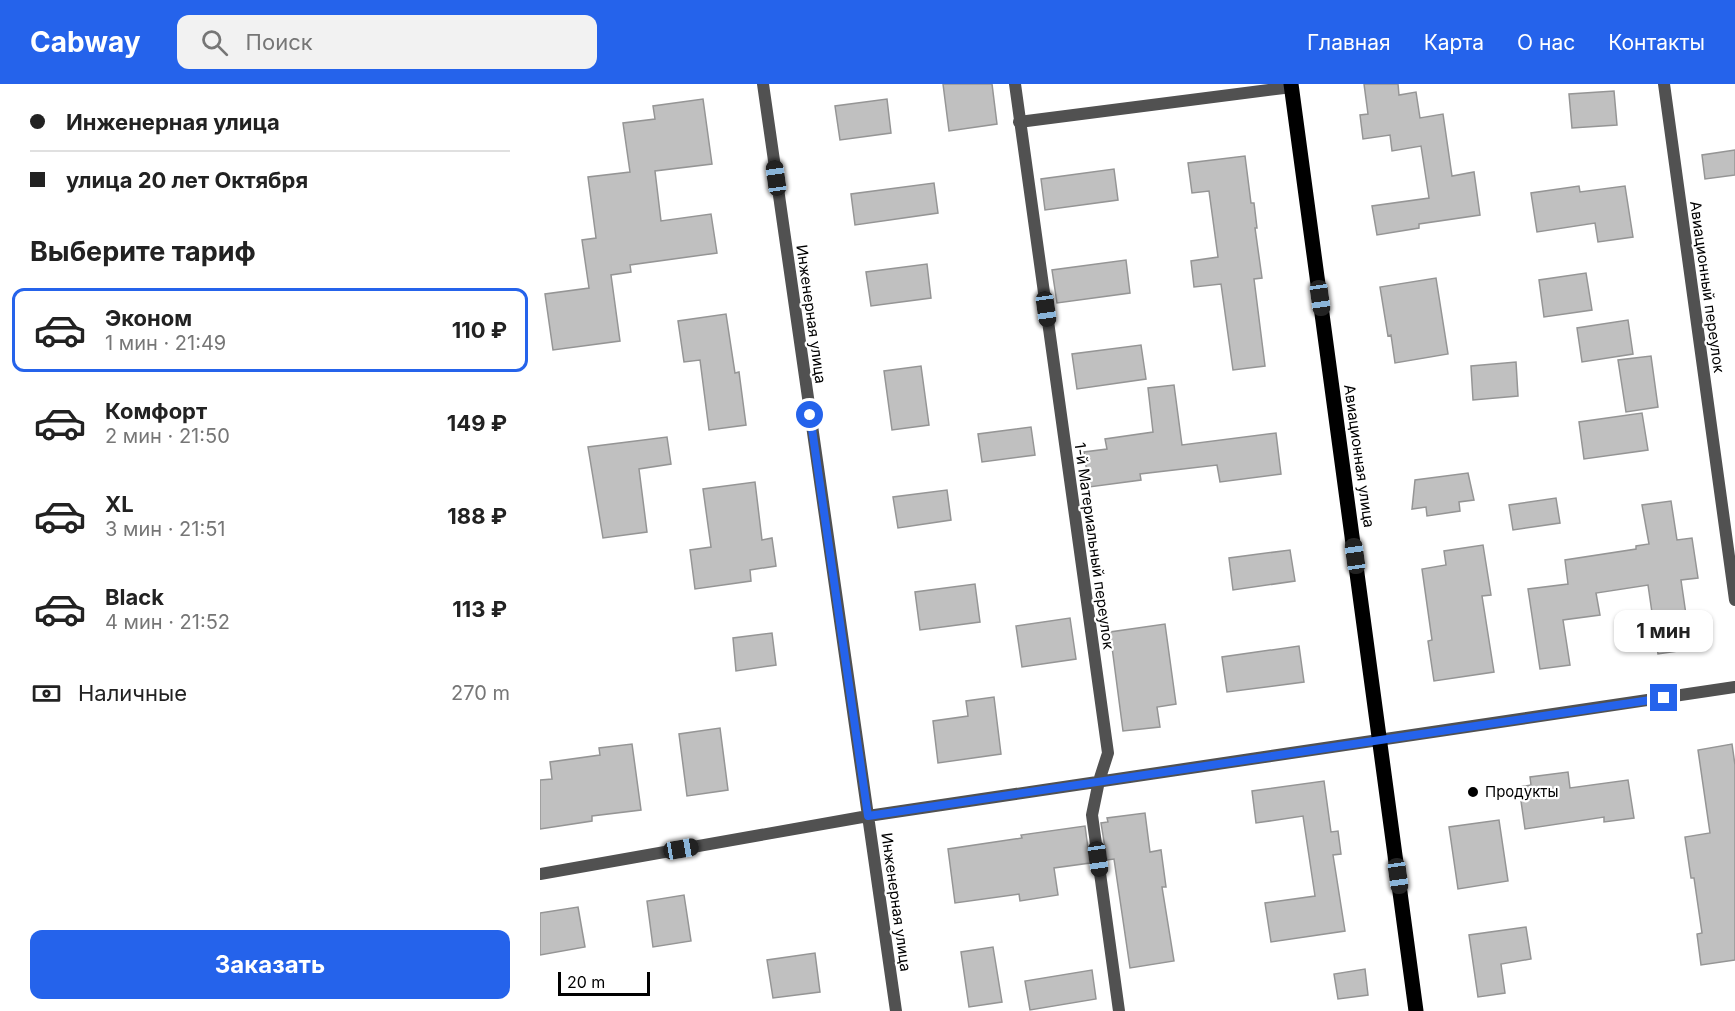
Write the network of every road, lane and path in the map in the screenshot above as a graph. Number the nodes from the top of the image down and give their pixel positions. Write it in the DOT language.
graph roads {
  1 [pos="763,84"];
  2 [pos="1015,84"];
  3 [pos="1664,84"];
  4 [pos="1292,85"];
  5 [pos="1019,122"];
  6 [pos="1735,600"];
  7 [pos="1735,687"];
  8 [pos="1380,741"];
  9 [pos="1099,781"];
  10 [pos="868,816"];
  11 [pos="540,874"];
  12 [pos="896,1011"];
  13 [pos="1119,1011"];
  14 [pos="1416,1011"];
  1 -- 10 [label="street, Инженерная улица"];
  2 -- 5 [label="street, 1-й Материальный переулок"];
  3 -- 6 [label="street, Авиационный переулок"];
  4 -- 5 [label="street"];
  4 -- 8 [label="main road, Авиационная улица"];
  5 -- 9 [label="street, 1-й Материальный переулок"];
  7 -- 8 [label="street"];
  8 -- 9 [label="street"];
  8 -- 14 [label="main road, Авиационная улица"];
  9 -- 10 [label="street"];
  9 -- 13 [label="street, 1-й Материальный переулок"];
  10 -- 11 [label="street"];
  10 -- 12 [label="street, Инженерная улица"];
}
